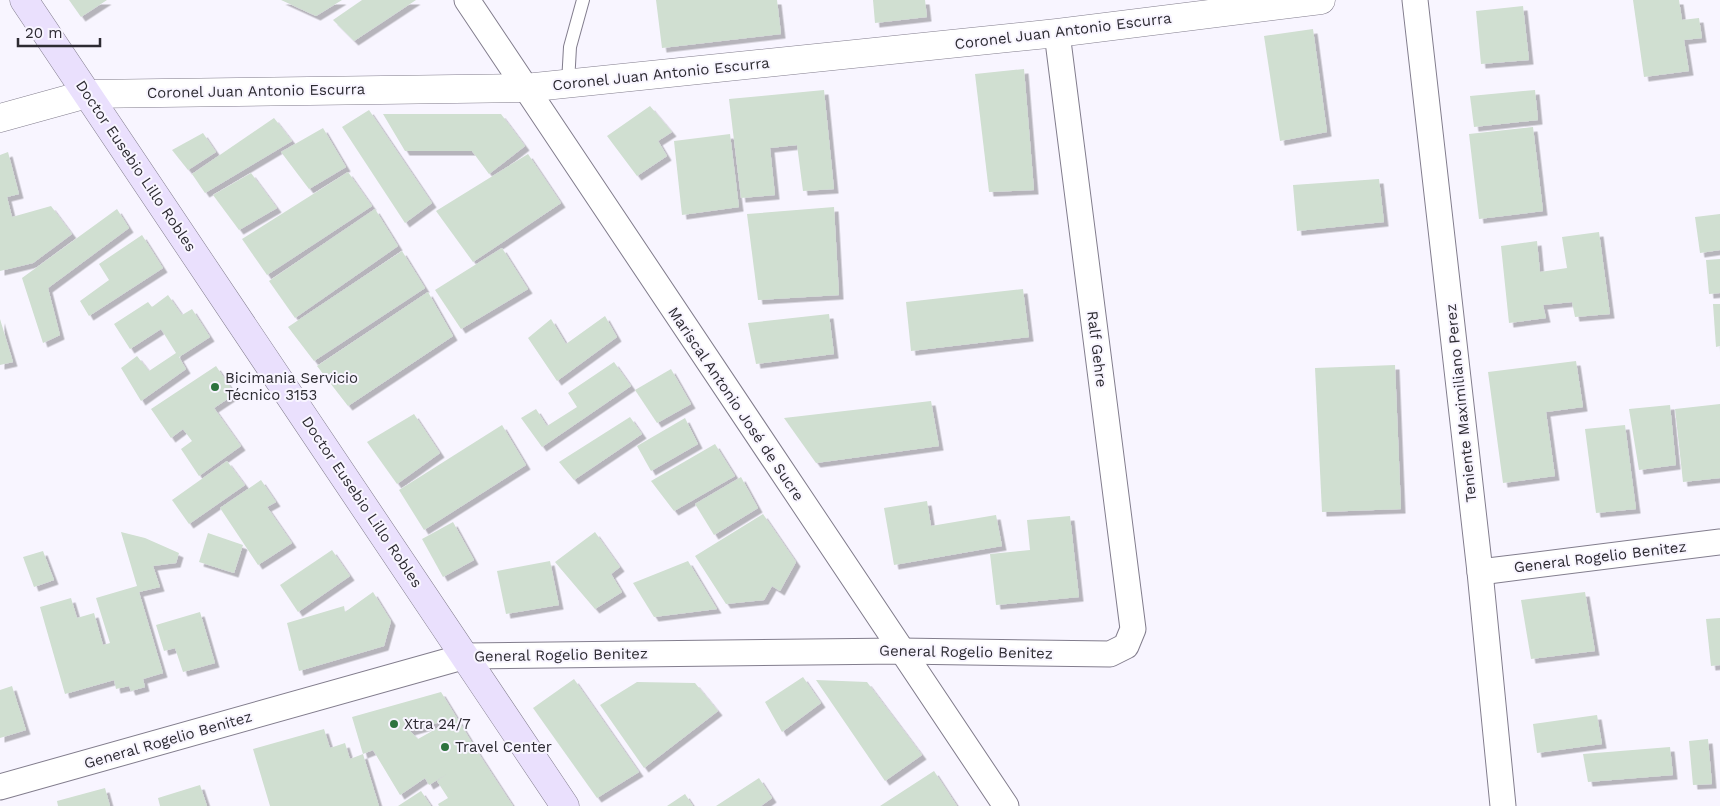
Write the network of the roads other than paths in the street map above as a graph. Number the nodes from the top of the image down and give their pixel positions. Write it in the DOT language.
graph roads {
  1 [pos="24,0"];
  2 [pos="467,0"];
  3 [pos="583,0"];
  4 [pos="1321,0"];
  5 [pos="1415,0"];
  6 [pos="1057,33"];
  7 [pos="568,83"];
  8 [pos="525,88"];
  9 [pos="87,94"];
  10 [pos="0,118"];
  11 [pos="1720,542"];
  12 [pos="1480,572"];
  13 [pos="900,651"];
  14 [pos="1110,654"];
  15 [pos="466,656"];
  16 [pos="0,787"];
  17 [pos="565,806"];
  18 [pos="1006,806"];
  19 [pos="1503,806"];
  1 -- 9 [label="main road, Doctor Eusebio Lillo Robles"];
  2 -- 8 [label="street, Mariscal Antonio José de Sucre"];
  3 -- 7 [label="lane"];
  4 -- 6 [label="street, Coronel Juan Antonio Escurra"];
  5 -- 12 [label="street, Teniente Maximiliano Perez"];
  6 -- 7 [label="street, Coronel Juan Antonio Escurra"];
  6 -- 14 [label="street, Ralf Gehre"];
  7 -- 8 [label="street, Coronel Juan Antonio Escurra"];
  8 -- 9 [label="street, Coronel Juan Antonio Escurra"];
  8 -- 13 [label="street, Mariscal Antonio José de Sucre"];
  9 -- 10 [label="street, Coronel Juan Antonio Escurra"];
  9 -- 15 [label="main road, Doctor Eusebio Lillo Robles"];
  11 -- 12 [label="street, General Rogelio Benitez"];
  12 -- 19 [label="street, Teniente Maximiliano Perez"];
  13 -- 14 [label="street, General Rogelio Benitez"];
  13 -- 15 [label="street, General Rogelio Benitez"];
  13 -- 18 [label="street, Mariscal Antonio José de Sucre"];
  15 -- 16 [label="street, General Rogelio Benitez"];
  15 -- 17 [label="main road, Doctor Eusebio Lillo Robles"];
}
